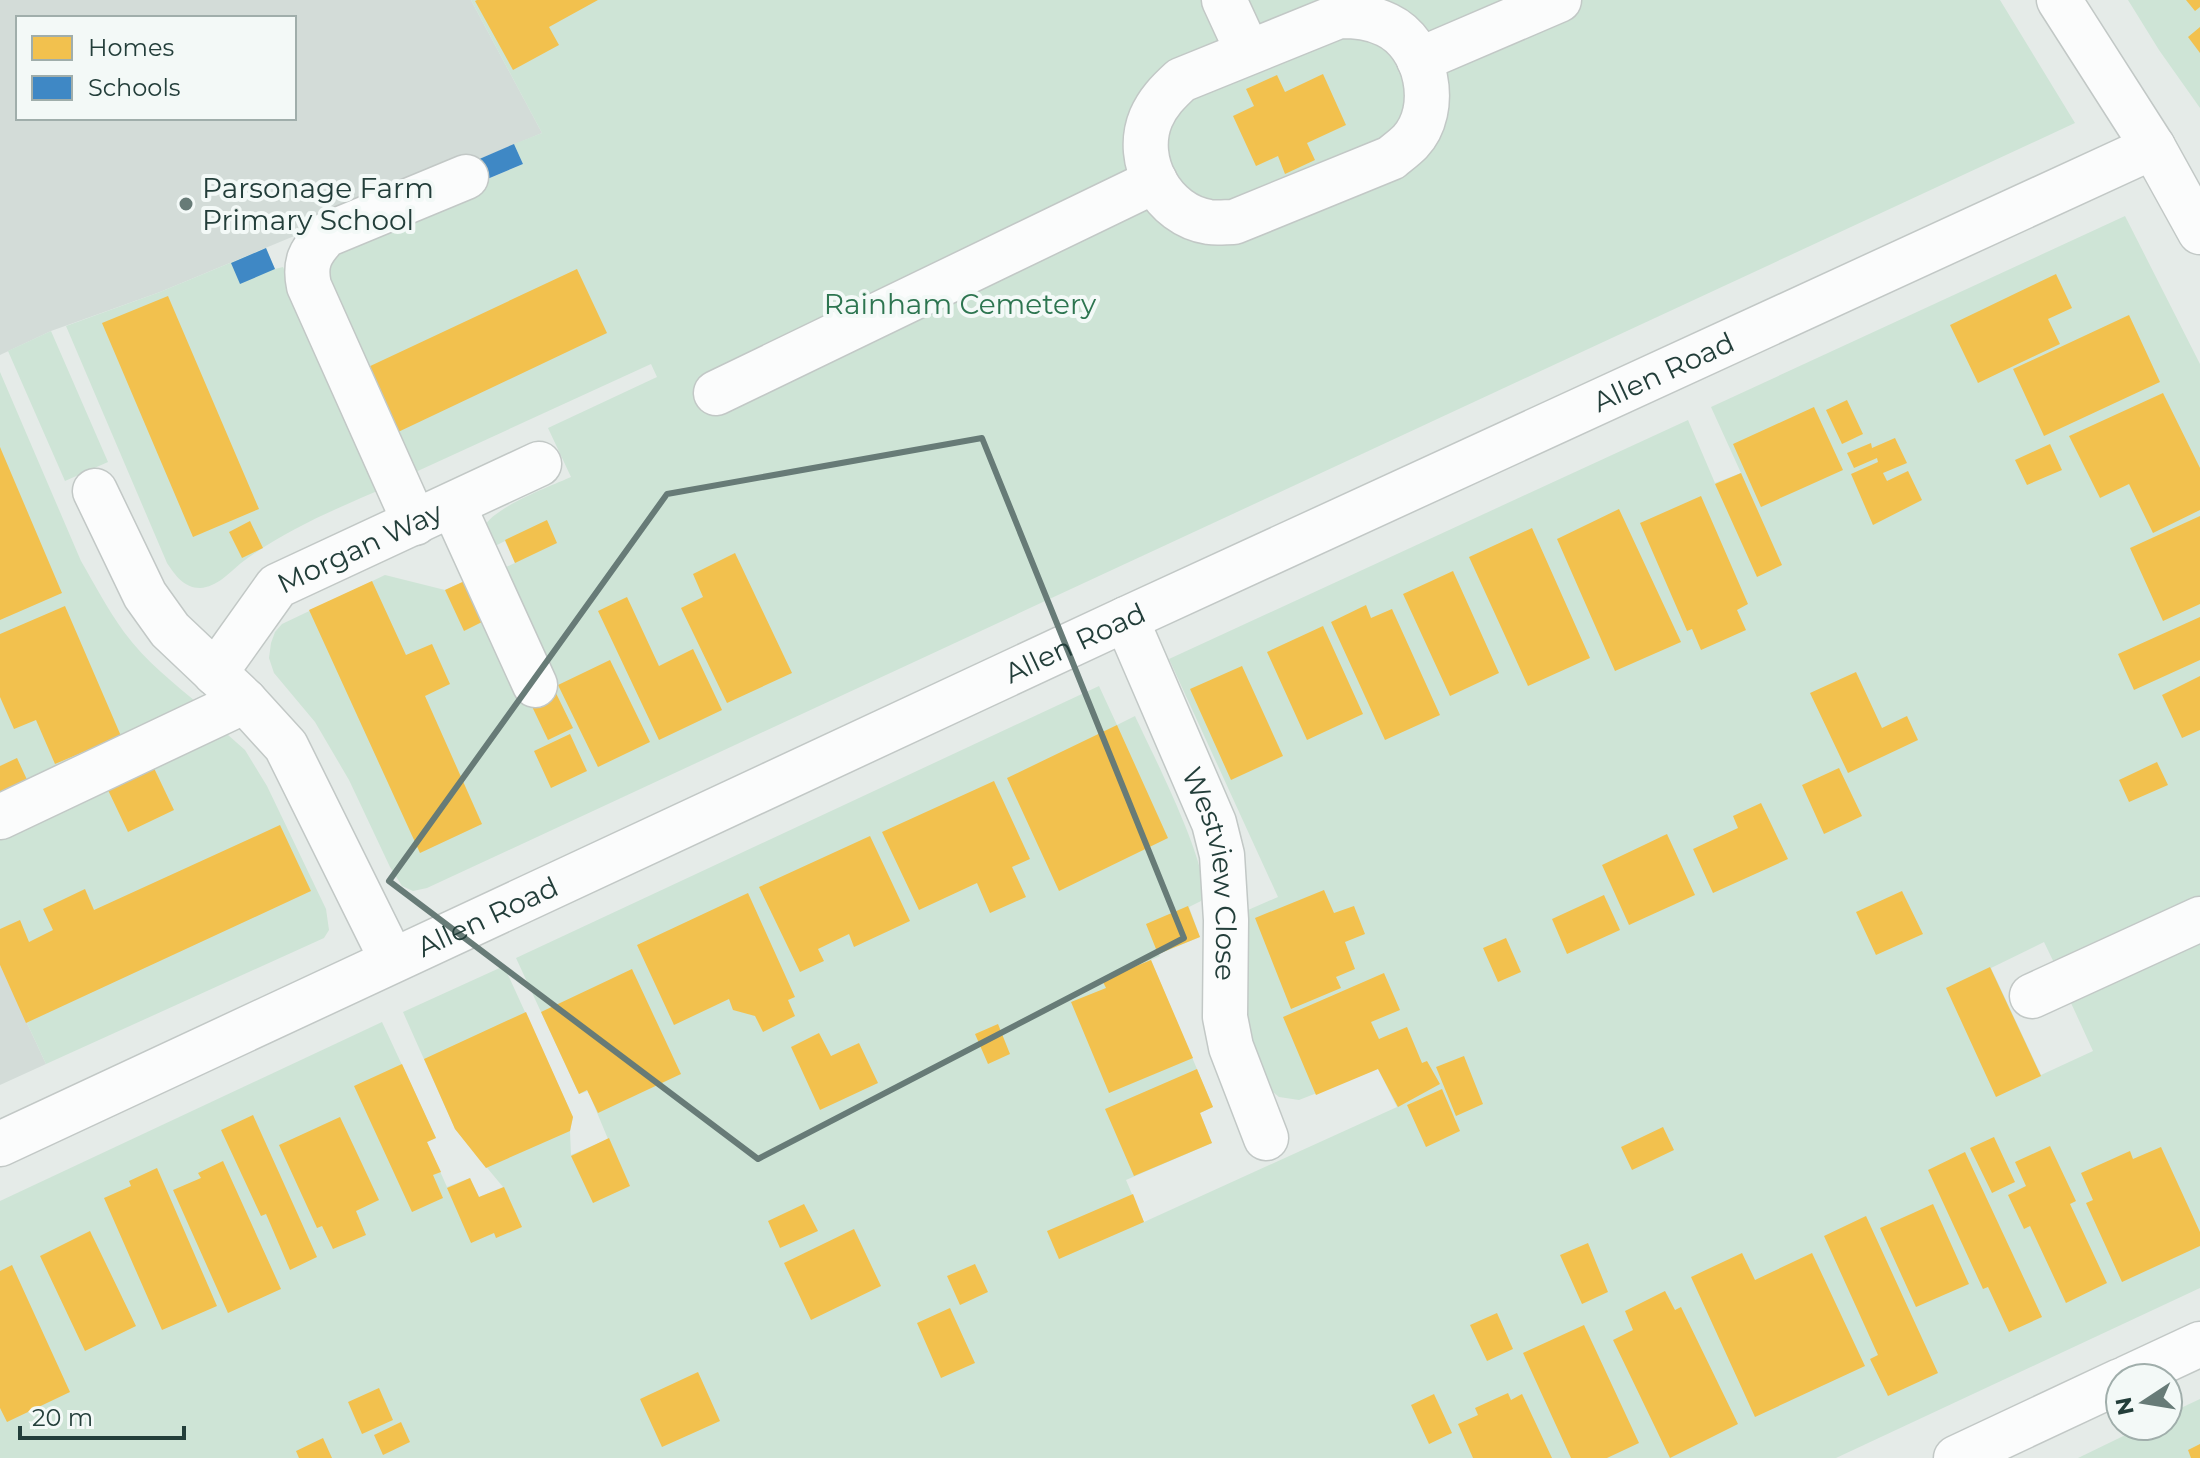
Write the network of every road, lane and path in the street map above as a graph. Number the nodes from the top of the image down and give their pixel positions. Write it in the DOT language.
graph roads {
  1 [pos="1224,0"];
  2 [pos="1559,0"];
  3 [pos="2059,0"];
  4 [pos="1248,52"];
  5 [pos="1419,60"];
  6 [pos="2153,147"];
  7 [pos="466,177"];
  8 [pos="1155,181"];
  9 [pos="2200,232"];
  10 [pos="716,393"];
  11 [pos="539,464"];
  12 [pos="95,491"];
  13 [pos="434,514"];
  14 [pos="1126,619"];
  15 [pos="535,685"];
  16 [pos="230,687"];
  17 [pos="0,817"];
  18 [pos="2200,919"];
  19 [pos="392,960"];
  20 [pos="2032,996"];
  21 [pos="1266,1138"];
  22 [pos="0,1144"];
  23 [pos="2200,1344"];
  24 [pos="2161,1362"];
  25 [pos="2104,1389"];
  26 [pos="1956,1458"];
  1 -- 4 [label="street"];
  2 -- 5 [label="street"];
  3 -- 6 [label="street"];
  4 -- 5 [label="street"];
  4 -- 8 [label="street"];
  5 -- 8 [label="street"];
  6 -- 9 [label="street"];
  6 -- 14 [label="street, Allen Road"];
  7 -- 13 [label="street"];
  8 -- 10 [label="street"];
  11 -- 13 [label="street, Morgan Way"];
  12 -- 16 [label="street"];
  13 -- 15 [label="street"];
  13 -- 16 [label="street, Morgan Way"];
  14 -- 19 [label="street, Allen Road"];
  14 -- 21 [label="street, Westview Close"];
  16 -- 17 [label="street"];
  16 -- 19 [label="street"];
  18 -- 20 [label="street"];
  19 -- 22 [label="street, Allen Road"];
  23 -- 24 [label="street"];
  25 -- 26 [label="street"];
}
